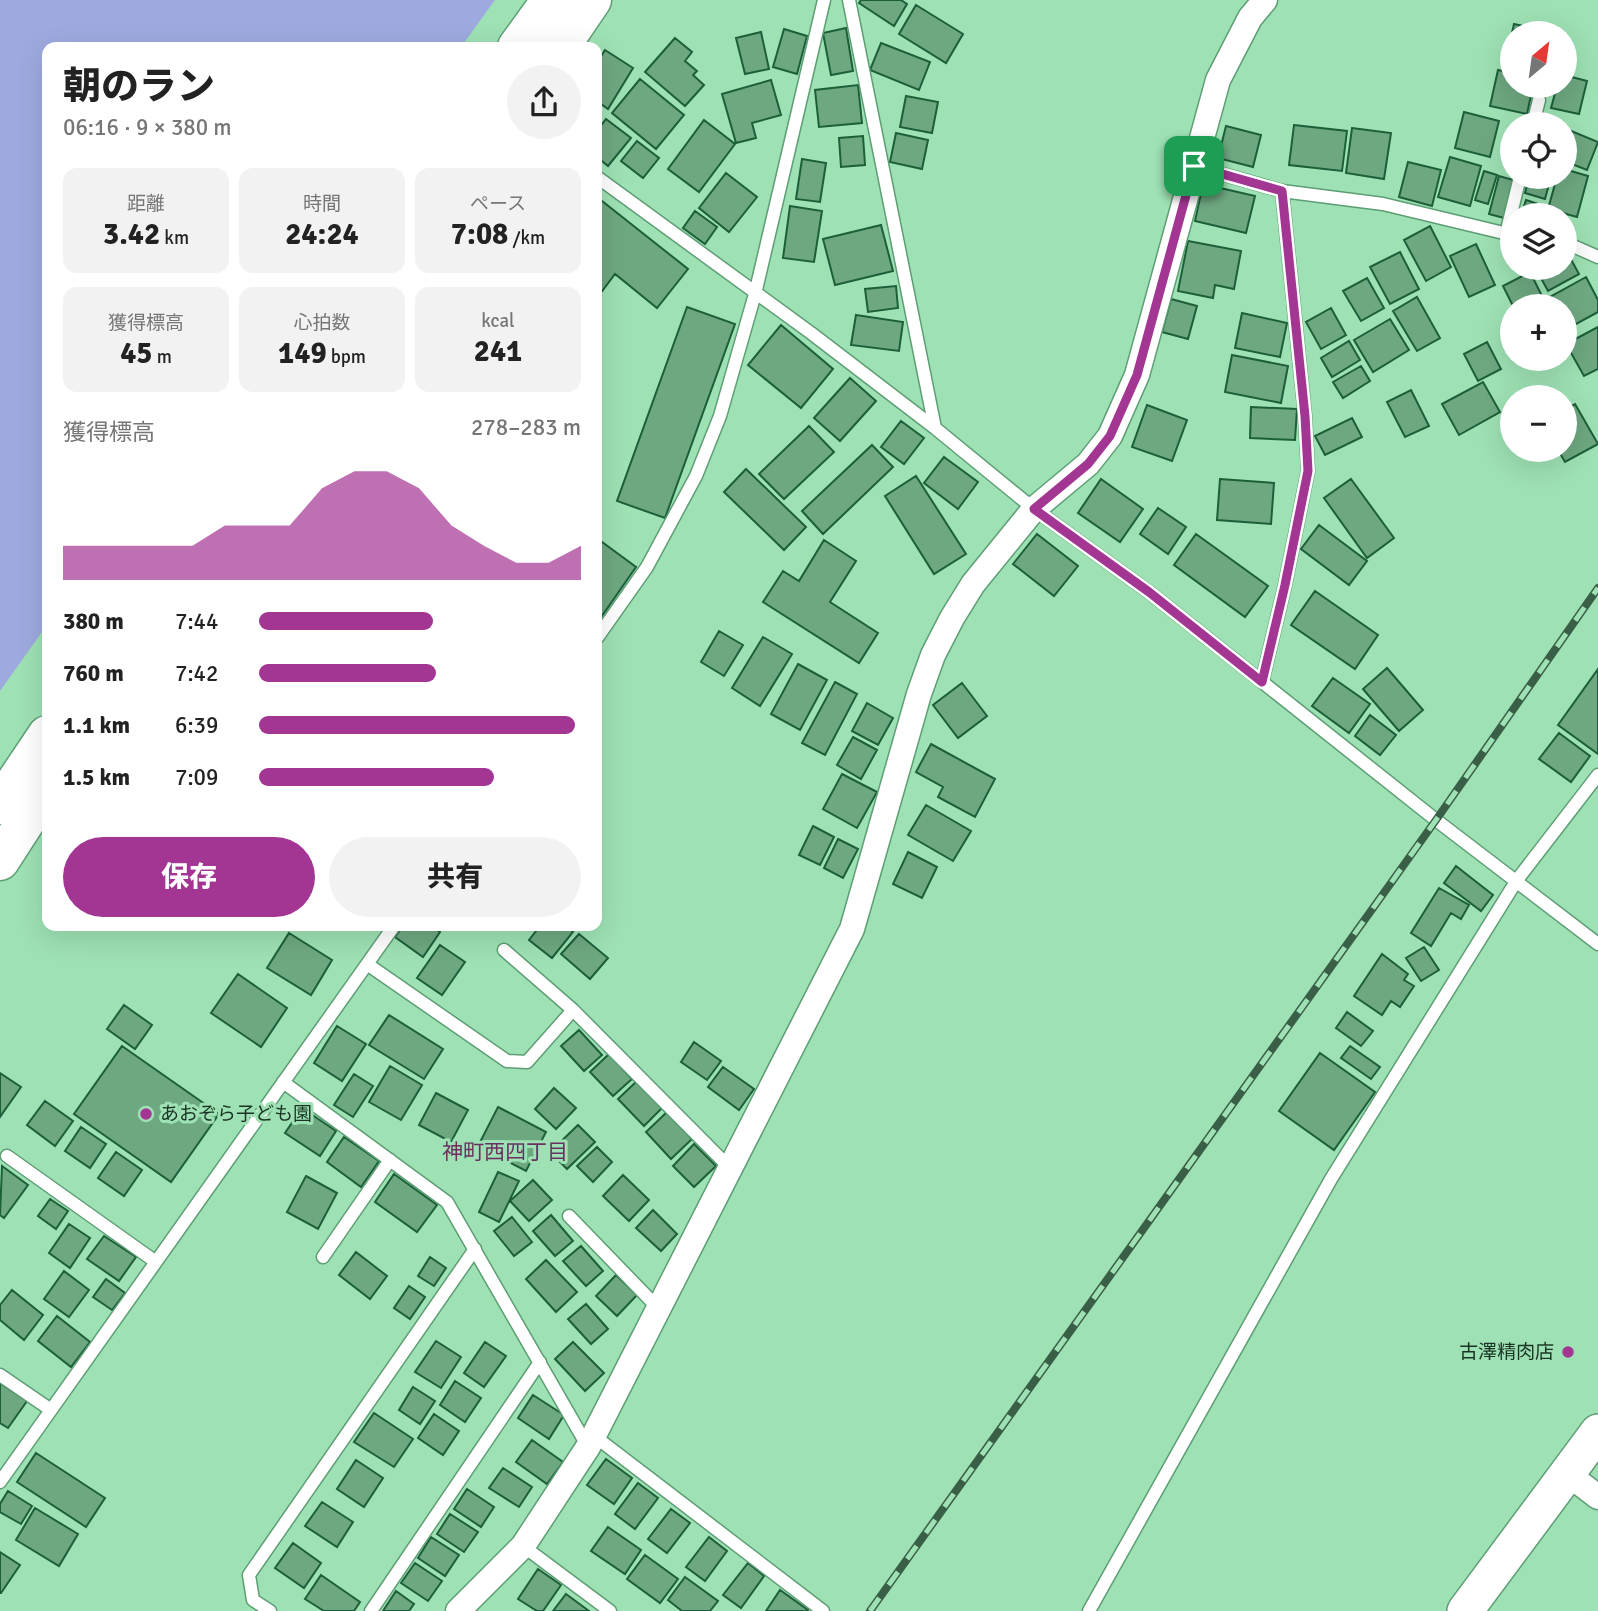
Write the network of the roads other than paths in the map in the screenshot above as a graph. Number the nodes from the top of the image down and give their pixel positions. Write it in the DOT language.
graph roads {
  1 [pos="551,0"];
  2 [pos="592,0"];
  3 [pos="824,0"];
  4 [pos="849,0"];
  5 [pos="1253,6"];
  6 [pos="521,42"];
  7 [pos="563,42"];
  8 [pos="1539,100"];
  9 [pos="1536,112"];
  10 [pos="1194,166"];
  11 [pos="602,181"];
  12 [pos="1282,191"];
  13 [pos="1500,233"];
  14 [pos="1577,248"];
  15 [pos="1598,257"];
  16 [pos="755,293"];
  17 [pos="935,428"];
  18 [pos="1034,509"];
  19 [pos="602,631"];
  20 [pos="1262,682"];
  21 [pos="42,742"];
  22 [pos="1598,775"];
  23 [pos="42,796"];
  24 [pos="0,805"];
  25 [pos="0,862"];
  26 [pos="1517,880"];
  27 [pos="390,931"];
  28 [pos="1598,944"];
  29 [pos="504,950"];
  30 [pos="367,964"];
  31 [pos="573,1010"];
  32 [pos="283,1082"];
  33 [pos="7,1156"];
  34 [pos="390,1160"];
  35 [pos="730,1168"];
  36 [pos="569,1216"];
  37 [pos="475,1249"];
  38 [pos="323,1257"];
  39 [pos="156,1262"];
  40 [pos="659,1309"];
  41 [pos="540,1362"];
  42 [pos="0,1375"];
  43 [pos="51,1410"];
  44 [pos="1598,1432"];
  45 [pos="591,1441"];
  46 [pos="1569,1474"];
  47 [pos="0,1482"];
  48 [pos="1598,1497"];
  49 [pos="523,1546"];
  50 [pos="270,1611"];
  51 [pos="371,1611"];
  52 [pos="458,1611"];
  53 [pos="610,1611"];
  54 [pos="823,1611"];
  55 [pos="1089,1611"];
  56 [pos="1465,1611"];
  1 -- 6 [label="highway"];
  2 -- 7 [label="highway"];
  3 -- 16 [label="lane"];
  4 -- 17 [label="lane"];
  5 -- 10 [label="street"];
  8 -- 9 [label="lane"];
  10 -- 12 [label="lane"];
  10 -- 18 [label="street"];
  11 -- 16 [label="lane"];
  12 -- 13 [label="lane"];
  12 -- 20 [label="lane"];
  14 -- 15 [label="lane"];
  16 -- 17 [label="lane"];
  16 -- 19 [label="lane"];
  17 -- 18 [label="lane"];
  18 -- 20 [label="lane"];
  18 -- 35 [label="street"];
  20 -- 26 [label="lane"];
  21 -- 24 [label="highway"];
  22 -- 26 [label="lane"];
  23 -- 25 [label="highway"];
  26 -- 28 [label="lane"];
  26 -- 55 [label="lane"];
  27 -- 30 [label="lane"];
  29 -- 31 [label="lane"];
  30 -- 31 [label="lane"];
  30 -- 32 [label="lane"];
  31 -- 35 [label="lane"];
  32 -- 34 [label="lane"];
  32 -- 39 [label="lane"];
  33 -- 39 [label="lane"];
  34 -- 37 [label="lane"];
  34 -- 38 [label="lane"];
  35 -- 40 [label="street"];
  36 -- 40 [label="lane"];
  37 -- 41 [label="lane"];
  37 -- 50 [label="lane"];
  39 -- 43 [label="lane"];
  40 -- 45 [label="street"];
  41 -- 45 [label="lane"];
  41 -- 51 [label="lane"];
  42 -- 43 [label="lane"];
  43 -- 47 [label="lane"];
  44 -- 46 [label="main road"];
  45 -- 49 [label="street"];
  45 -- 54 [label="lane"];
  46 -- 48 [label="street"];
  46 -- 56 [label="main road"];
  49 -- 52 [label="street"];
  49 -- 53 [label="lane"];
}
